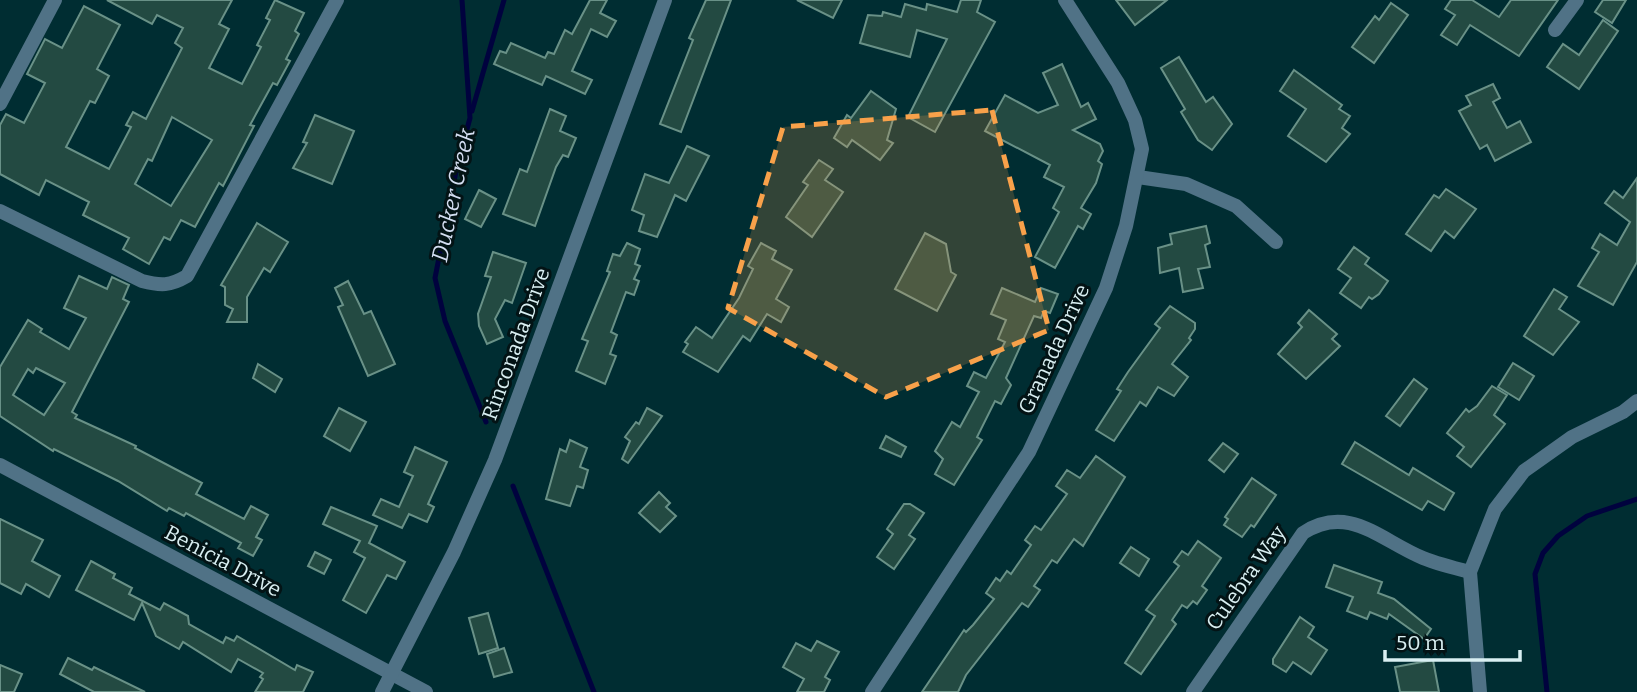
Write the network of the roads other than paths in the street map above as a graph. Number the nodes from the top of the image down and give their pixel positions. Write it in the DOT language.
graph roads {
  1 [pos="55,0"];
  2 [pos="337,0"];
  3 [pos="665,0"];
  4 [pos="1065,0"];
  5 [pos="1577,0"];
  6 [pos="1555,30"];
  7 [pos="0,104"];
  8 [pos="1138,177"];
  9 [pos="0,211"];
  10 [pos="1276,243"];
  11 [pos="1637,401"];
  12 [pos="0,465"];
  13 [pos="1470,572"];
  14 [pos="391,674"];
  15 [pos="382,692"];
  16 [pos="426,692"];
  17 [pos="872,692"];
  18 [pos="1193,692"];
  19 [pos="1480,692"];
  1 -- 7 [label="street"];
  2 -- 9 [label="street"];
  3 -- 14 [label="street, Rinconada Drive"];
  4 -- 8 [label="street, Granada Drive"];
  5 -- 6 [label="street"];
  8 -- 10 [label="street"];
  8 -- 17 [label="street, Granada Drive"];
  11 -- 13 [label="street"];
  12 -- 14 [label="street, Benicia Drive"];
  13 -- 18 [label="street, Culebra Way"];
  13 -- 19 [label="street"];
  14 -- 15 [label="street, Rinconada Drive"];
  14 -- 16 [label="street, Benicia Drive"];
}
